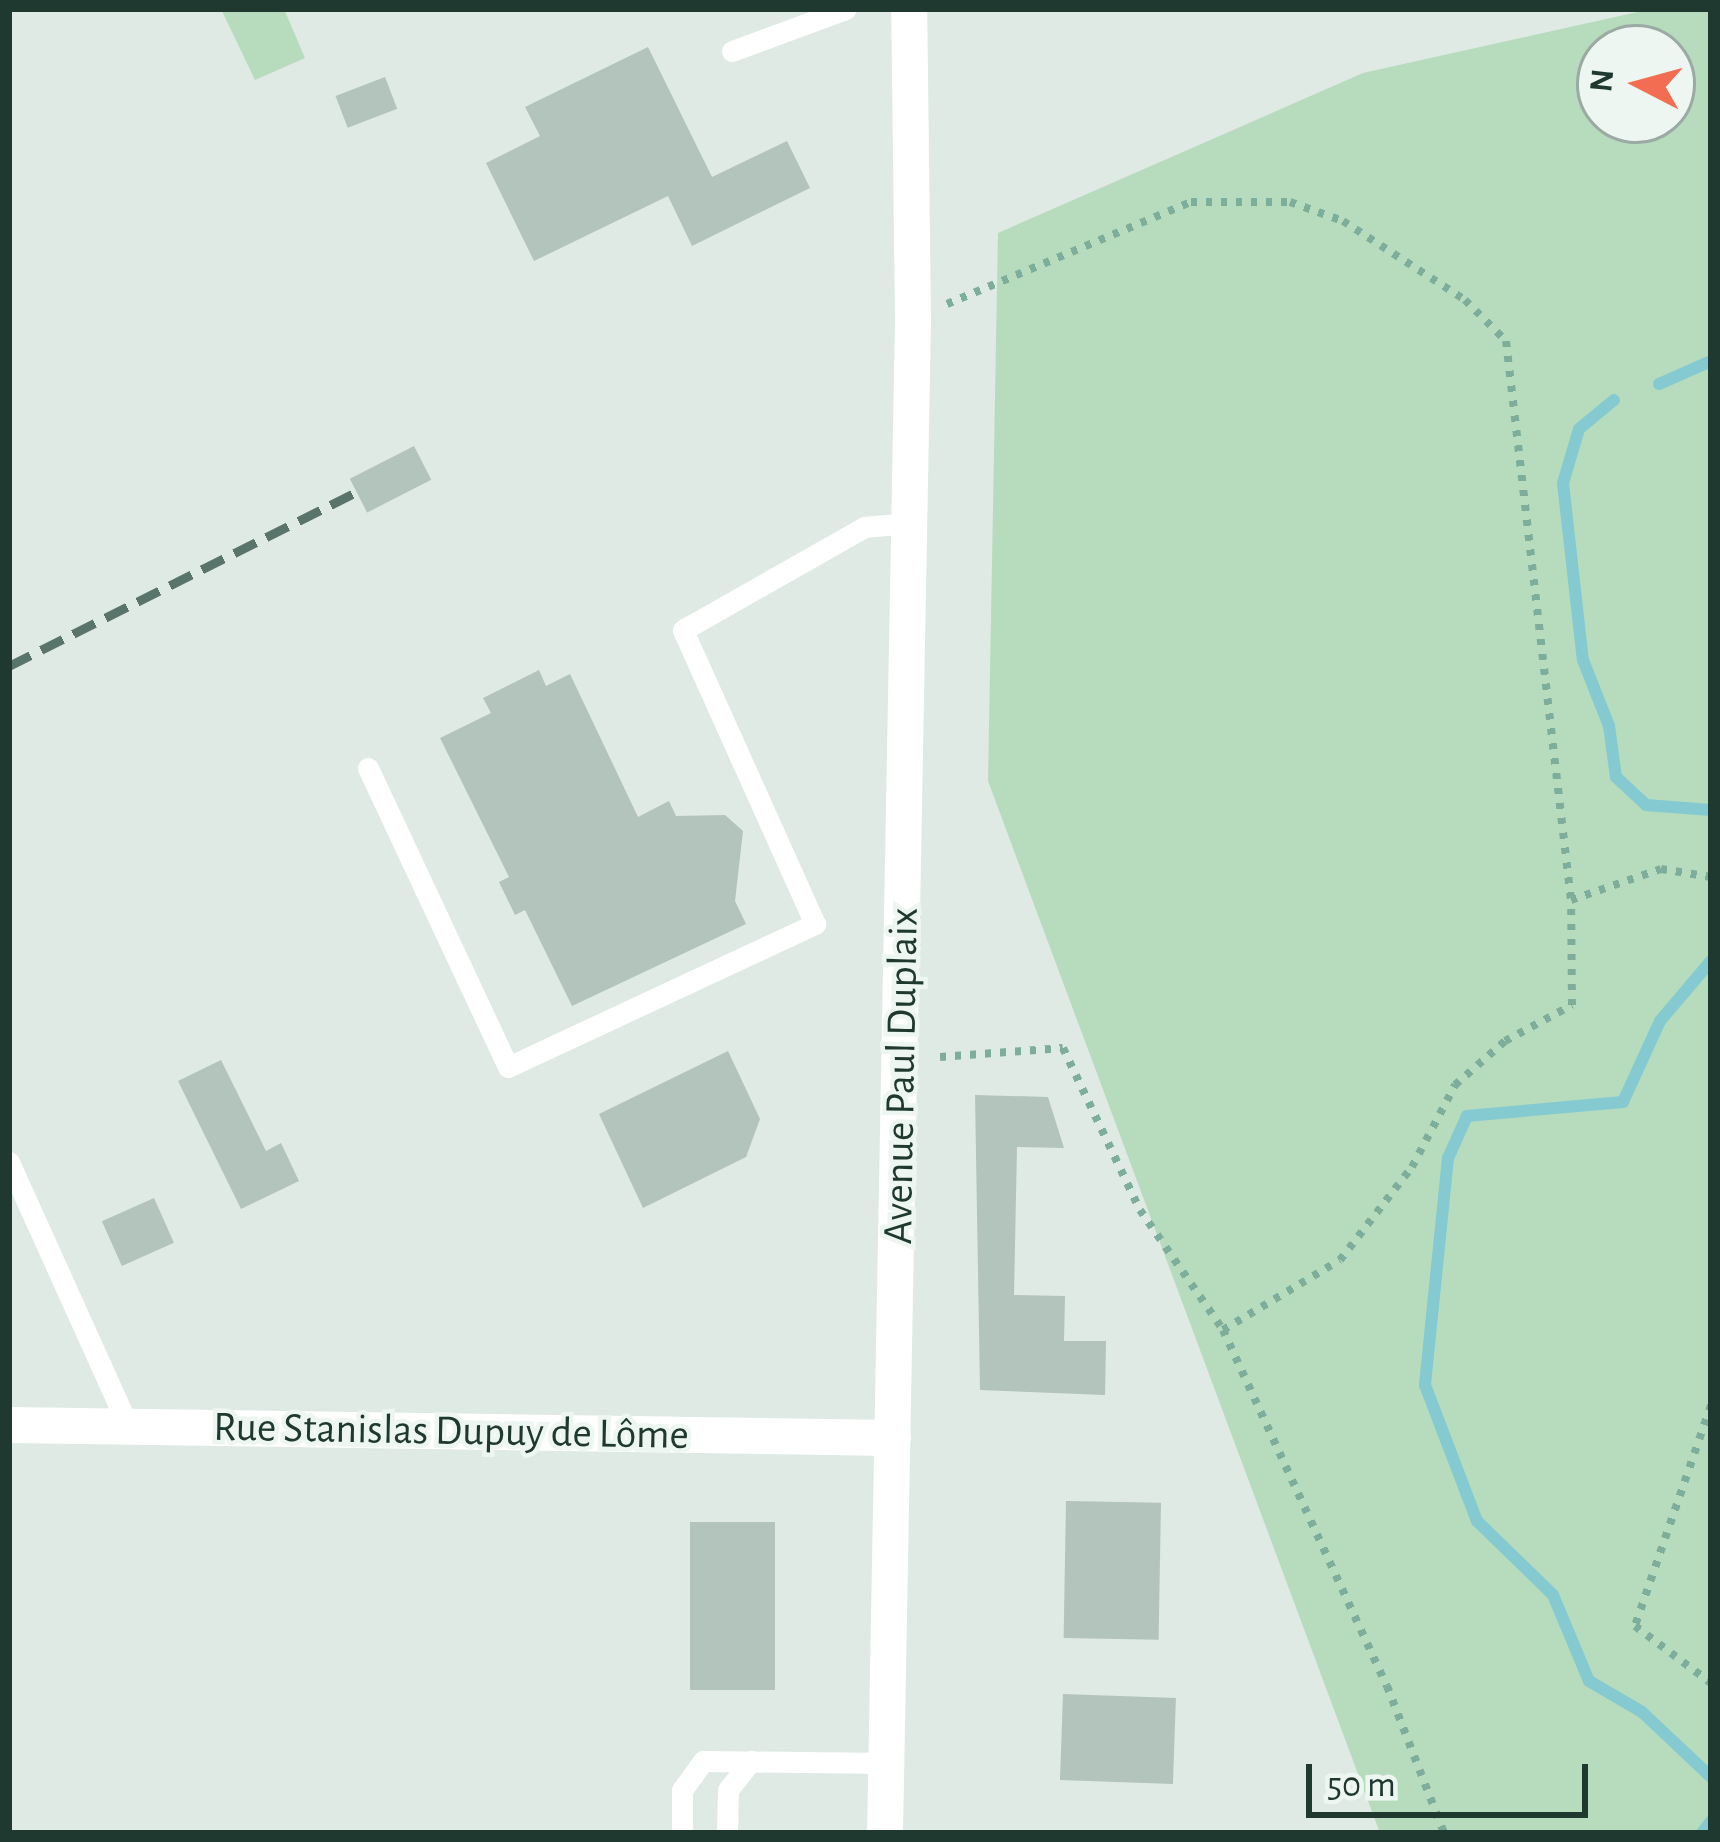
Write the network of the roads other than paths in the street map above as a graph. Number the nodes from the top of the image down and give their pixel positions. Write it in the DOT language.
graph roads {
  1 [pos="846,9"];
  2 [pos="909,9"];
  3 [pos="732,51"];
  4 [pos="908,523"];
  5 [pos="368,768"];
  6 [pos="9,1162"];
  7 [pos="9,1425"];
  8 [pos="128,1426"];
  9 [pos="893,1438"];
  10 [pos="751,1761"];
  11 [pos="886,1763"];
  12 [pos="682,1833"];
  13 [pos="727,1833"];
  14 [pos="885,1833"];
  1 -- 3 [label="lane"];
  2 -- 4 [label="main road, Avenue Paul Duplaix"];
  4 -- 5 [label="lane"];
  4 -- 9 [label="main road, Avenue Paul Duplaix"];
  6 -- 8 [label="lane"];
  7 -- 8 [label="main road, Rue Stanislas Dupuy de Lôme"];
  8 -- 9 [label="main road, Rue Stanislas Dupuy de Lôme"];
  9 -- 11 [label="main road, Avenue Paul Duplaix"];
  10 -- 11 [label="lane"];
  10 -- 12 [label="lane"];
  10 -- 13 [label="lane"];
  11 -- 14 [label="main road, Avenue Paul Duplaix"];
}
